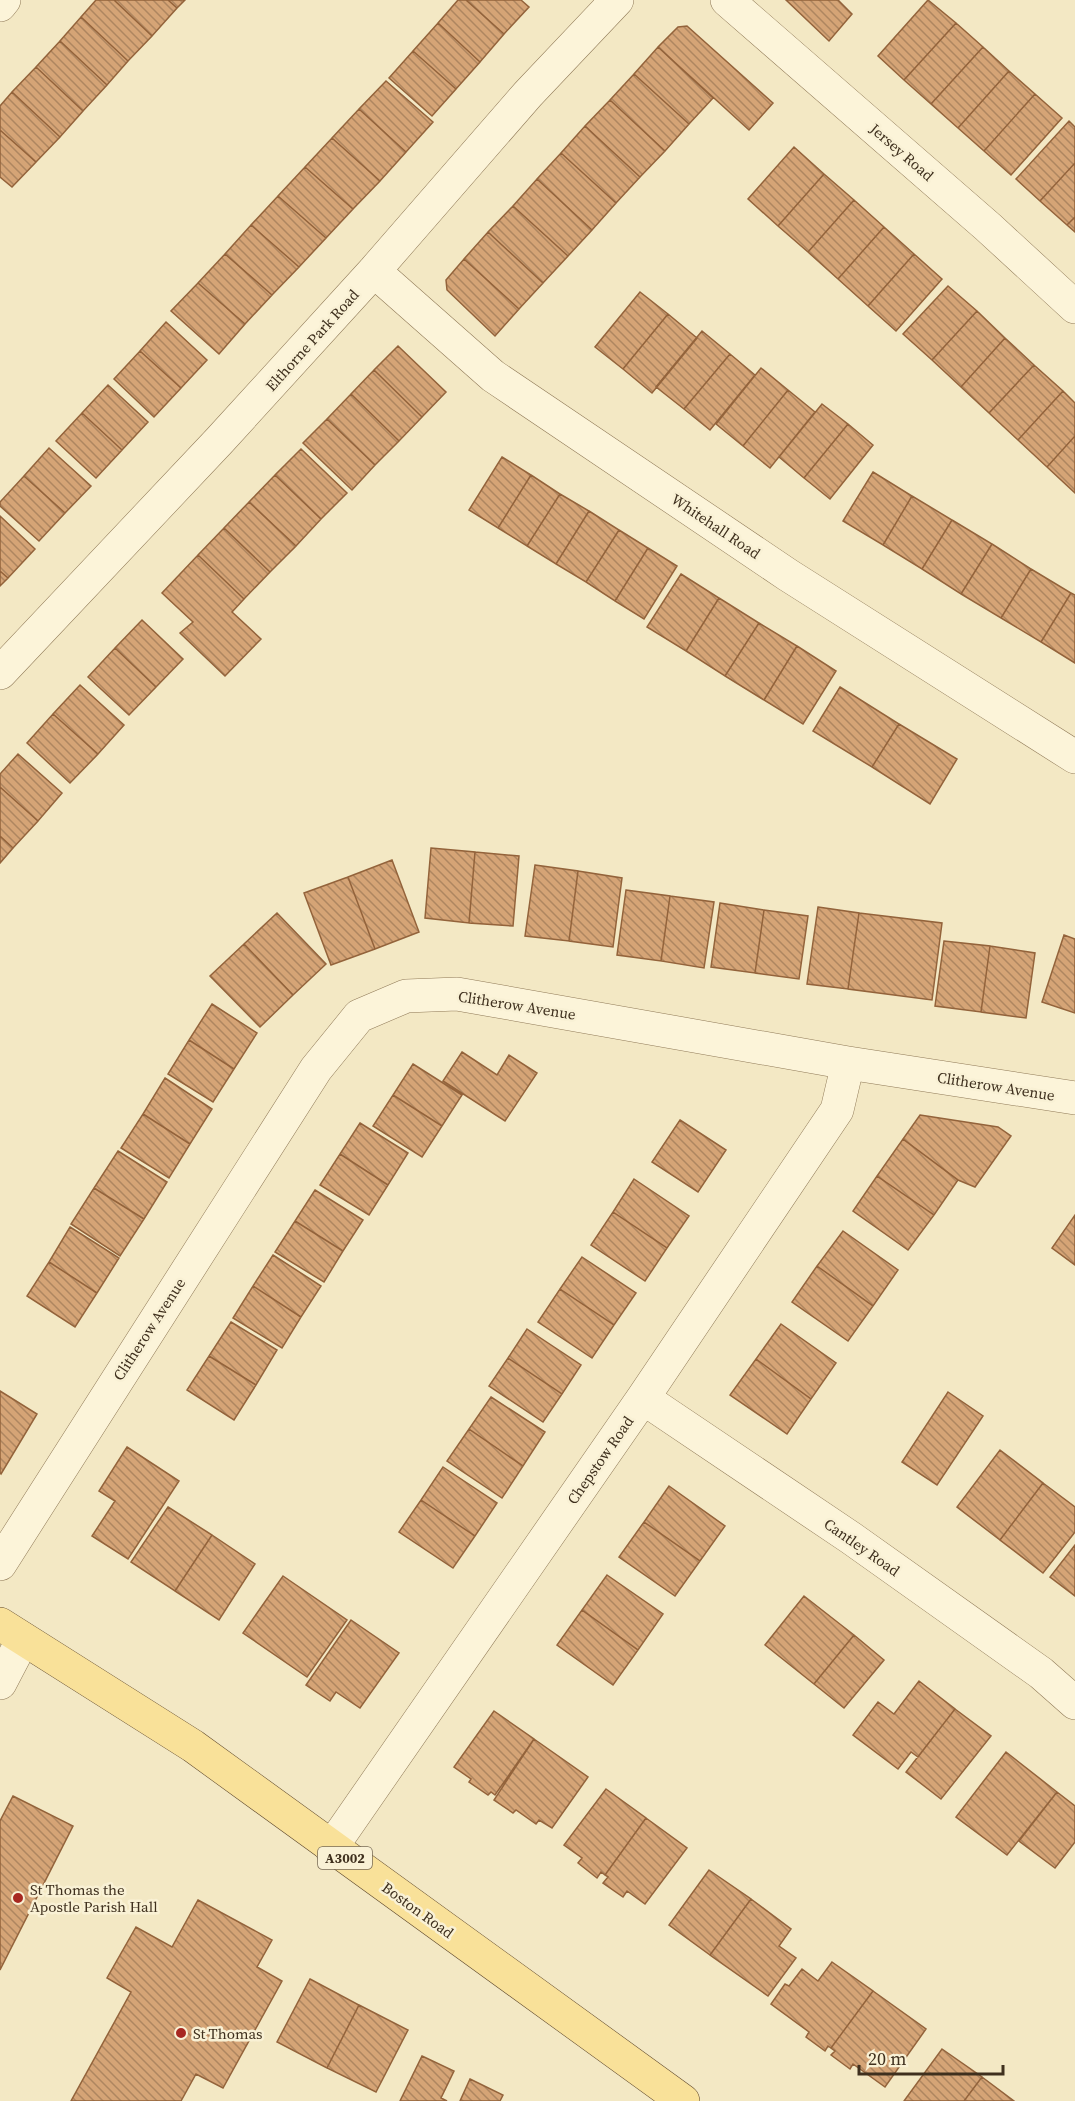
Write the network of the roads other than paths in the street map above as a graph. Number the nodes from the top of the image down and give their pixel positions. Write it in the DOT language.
graph roads {
  1 [pos="4,0"];
  2 [pos="616,0"];
  3 [pos="727,0"];
  4 [pos="0,5"];
  5 [pos="374,271"];
  6 [pos="1075,307"];
  7 [pos="0,673"];
  8 [pos="1075,757"];
  9 [pos="848,1063"];
  10 [pos="1075,1098"];
  11 [pos="643,1398"];
  12 [pos="0,1564"];
  13 [pos="12,1631"];
  14 [pos="0,1683"];
  15 [pos="1075,1702"];
  16 [pos="331,1848"];
  17 [pos="683,2101"];
  1 -- 4 [label="street"];
  2 -- 5 [label="street, Elthorne Park Road"];
  3 -- 6 [label="street, Jersey Road"];
  5 -- 7 [label="street, Elthorne Park Road"];
  5 -- 8 [label="street, Whitehall Road"];
  9 -- 10 [label="street, Clitherow Avenue"];
  9 -- 11 [label="street, Chepstow Road"];
  9 -- 12 [label="street, Clitherow Avenue"];
  11 -- 15 [label="street, Cantley Road"];
  11 -- 16 [label="street, Chepstow Road"];
  13 -- 14 [label="street"];
  13 -- 16 [label="main road, Boston Road / A3002"];
  16 -- 17 [label="main road, Boston Road / A3002"];
}
